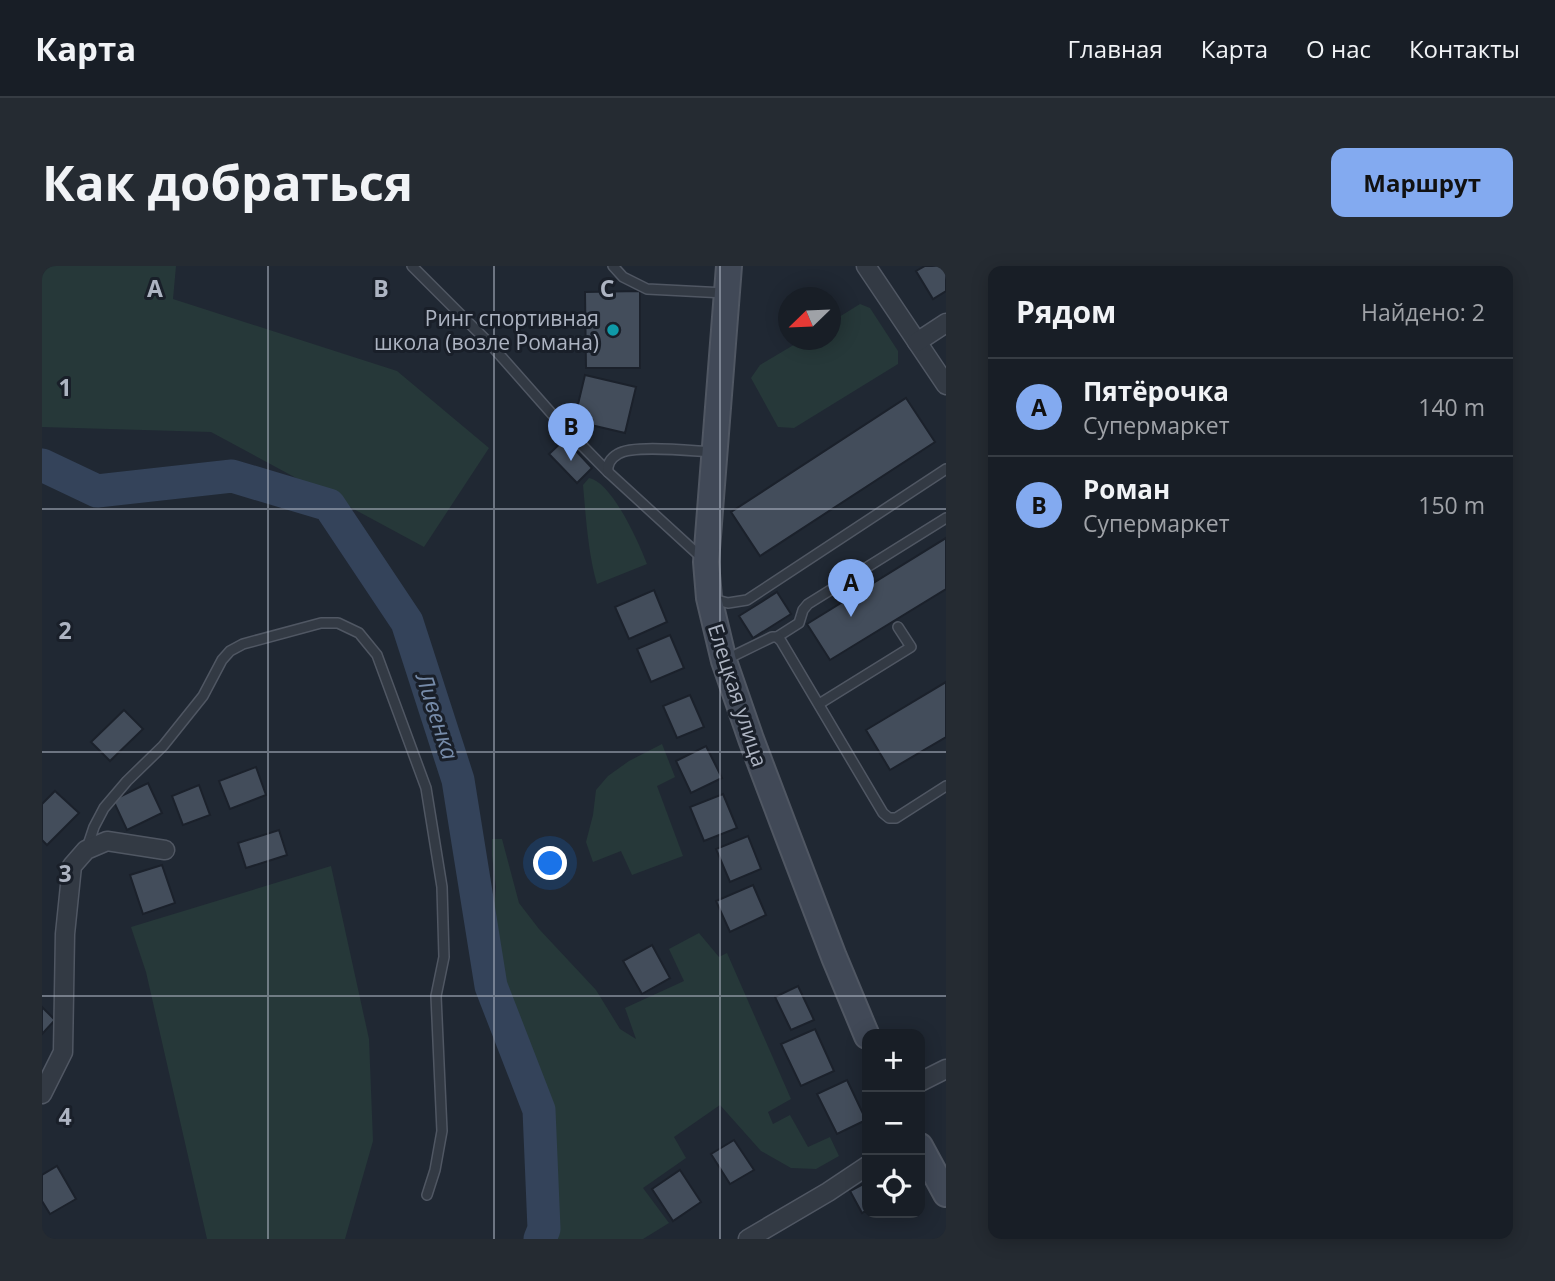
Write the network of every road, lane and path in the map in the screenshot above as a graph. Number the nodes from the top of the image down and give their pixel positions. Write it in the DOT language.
graph roads {
  1 [pos="412,266"];
  2 [pos="613,266"];
  3 [pos="729,266"];
  4 [pos="866,266"];
  5 [pos="727,293"];
  6 [pos="946,323"];
  7 [pos="917,342"];
  8 [pos="946,385"];
  9 [pos="714,453"];
  10 [pos="946,469"];
  11 [pos="608,472"];
  12 [pos="946,518"];
  13 [pos="706,562"];
  14 [pos="709,598"];
  15 [pos="898,627"];
  16 [pos="777,637"];
  17 [pos="724,661"];
  18 [pos="819,705"];
  19 [pos="946,786"];
  20 [pos="86,850"];
  21 [pos="165,850"];
  22 [pos="864,1029"];
  23 [pos="946,1069"];
  24 [pos="925,1080"];
  25 [pos="42,1094"];
  26 [pos="925,1155"];
  27 [pos="862,1170"];
  28 [pos="946,1194"];
  29 [pos="426,1195"];
  30 [pos="748,1239"];
  1 -- 11 [label="lane"];
  2 -- 5 [label="lane"];
  3 -- 5 [label="street, Елецкая улица"];
  4 -- 7 [label="street"];
  5 -- 9 [label="street, Елецкая улица"];
  6 -- 7 [label="street"];
  7 -- 8 [label="street"];
  9 -- 11 [label="lane"];
  9 -- 13 [label="street, Елецкая улица"];
  10 -- 14 [label="lane"];
  11 -- 13 [label="lane"];
  12 -- 16 [label="lane"];
  13 -- 14 [label="street, Елецкая улица"];
  14 -- 17 [label="street, Елецкая улица"];
  15 -- 18 [label="lane"];
  16 -- 17 [label="lane"];
  16 -- 18 [label="lane"];
  17 -- 22 [label="street, Елецкая улица"];
  18 -- 19 [label="lane"];
  20 -- 21 [label="street"];
  20 -- 25 [label="street"];
  20 -- 29 [label="lane"];
  23 -- 24 [label="street"];
  26 -- 28 [label="street"];
  27 -- 30 [label="street"];
}
